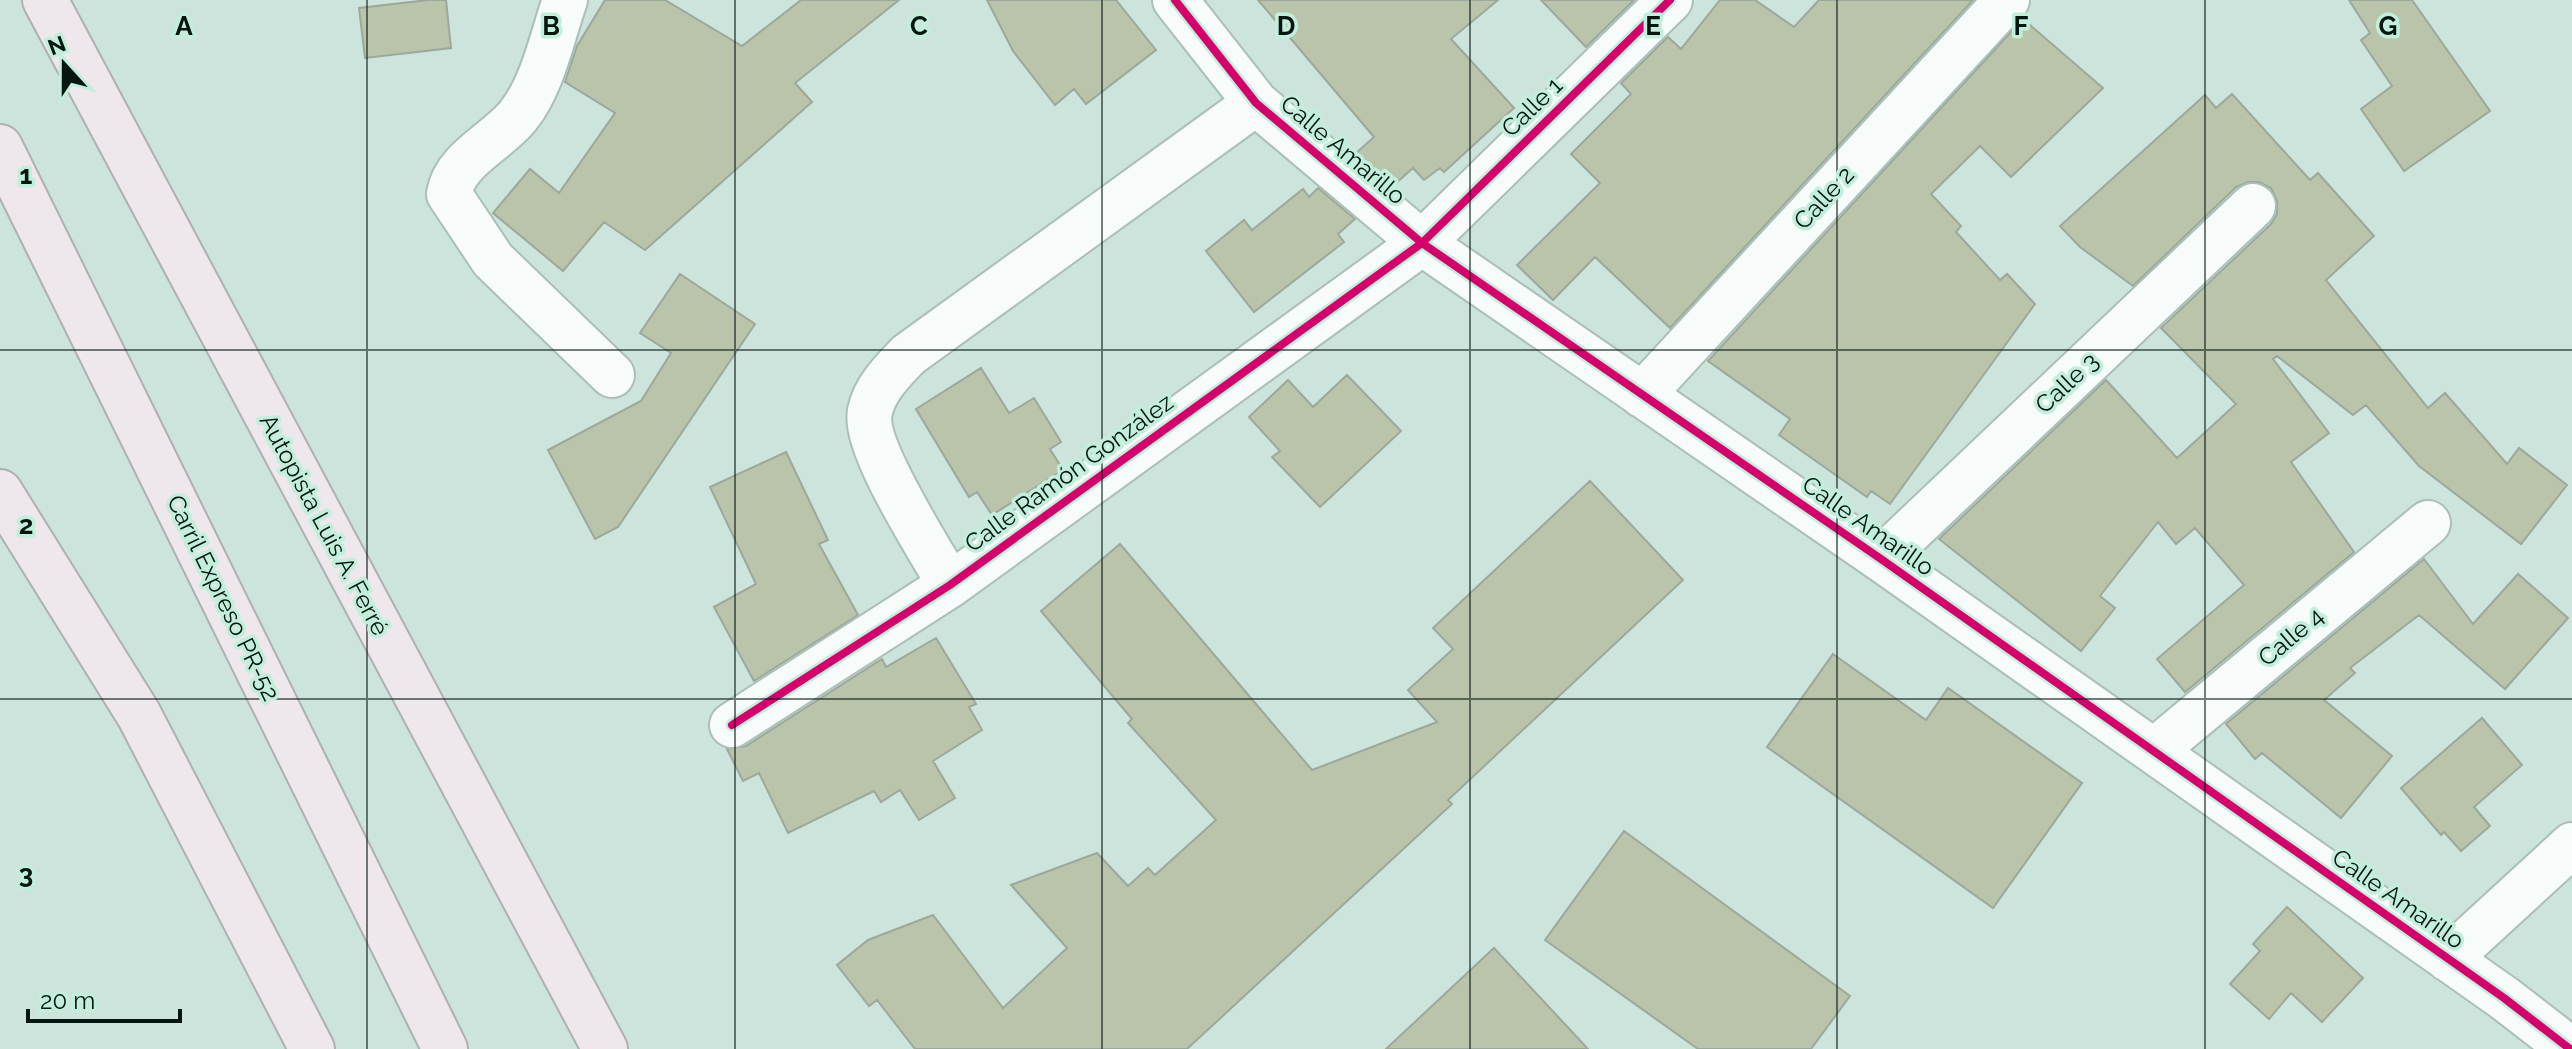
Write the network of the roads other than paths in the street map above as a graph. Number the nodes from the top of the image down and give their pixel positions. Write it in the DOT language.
graph roads {
  1 [pos="45,0"];
  2 [pos="565,0"];
  3 [pos="1175,0"];
  4 [pos="1670,0"];
  5 [pos="2007,0"];
  6 [pos="1256,103"];
  7 [pos="0,147"];
  8 [pos="2253,206"];
  9 [pos="1422,243"];
  10 [pos="612,375"];
  11 [pos="1642,395"];
  12 [pos="0,492"];
  13 [pos="2428,523"];
  14 [pos="1881,559"];
  15 [pos="950,585"];
  16 [pos="732,725"];
  17 [pos="2154,751"];
  18 [pos="2572,845"];
  19 [pos="2448,959"];
  20 [pos="604,1045"];
  21 [pos="312,1049"];
  22 [pos="445,1049"];
  23 [pos="2570,1049"];
  1 -- 20 [label="highway, Autopista Luis A. Ferré"];
  2 -- 10 [label="street"];
  3 -- 6 [label="street, Calle Amarillo"];
  4 -- 9 [label="street, Calle 1"];
  5 -- 11 [label="street, Calle 2"];
  6 -- 9 [label="street, Calle Amarillo"];
  6 -- 15 [label="street"];
  7 -- 22 [label="highway, Carril Expreso PR-52"];
  8 -- 14 [label="street, Calle 3"];
  9 -- 11 [label="street, Calle Amarillo"];
  9 -- 15 [label="street, Calle Ramón González"];
  11 -- 14 [label="street, Calle Amarillo"];
  12 -- 21 [label="highway"];
  13 -- 17 [label="street, Calle 4"];
  14 -- 17 [label="street, Calle Amarillo"];
  15 -- 16 [label="street, Calle Ramón González"];
  17 -- 19 [label="street, Calle Amarillo"];
  18 -- 19 [label="street"];
  19 -- 23 [label="street, Calle Amarillo"];
}
